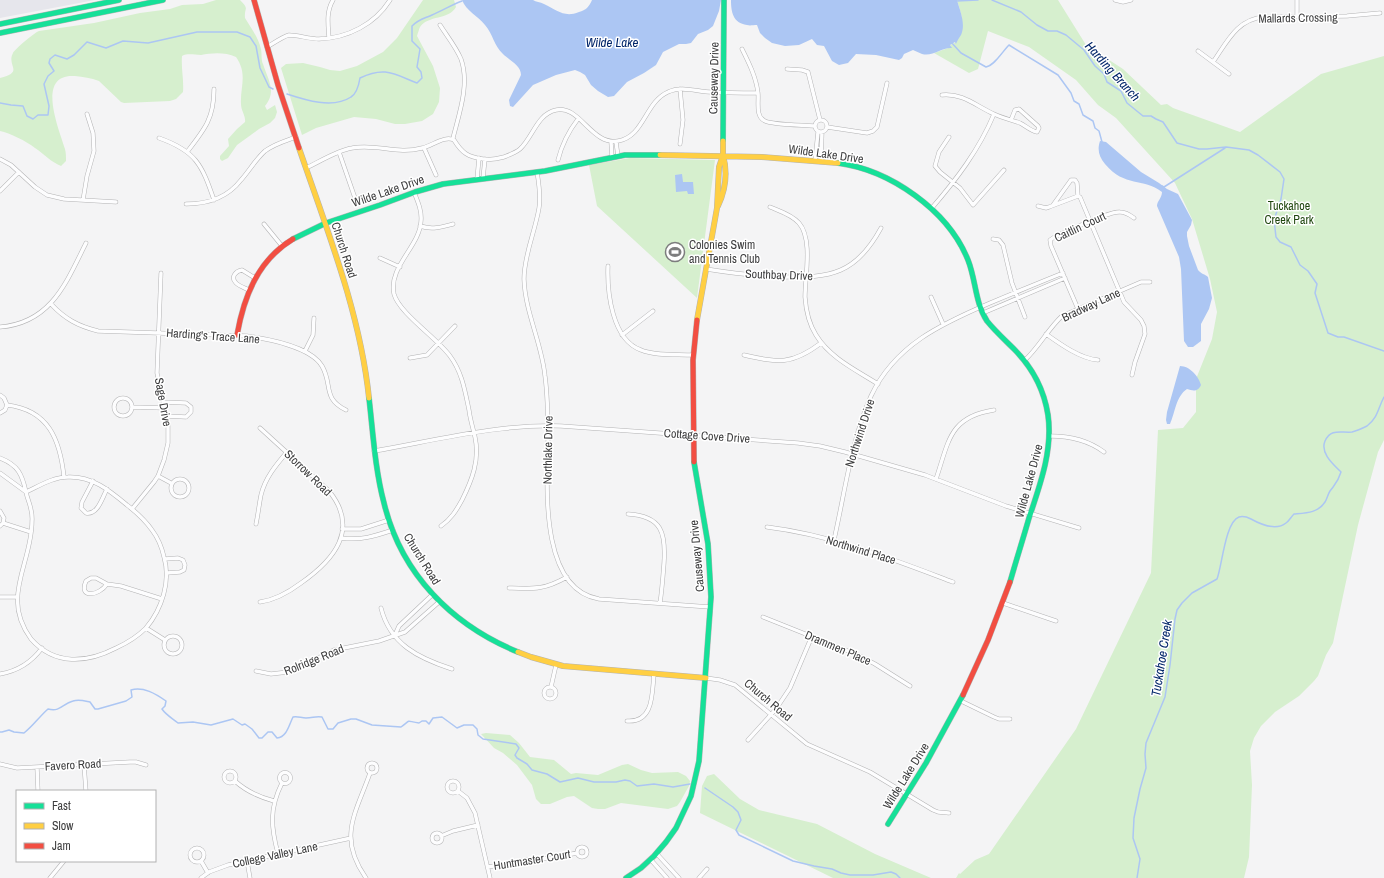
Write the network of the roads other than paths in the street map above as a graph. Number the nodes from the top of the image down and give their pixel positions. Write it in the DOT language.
graph roads {
  1 [pos="119,0"];
  2 [pos="163,0"];
  3 [pos="254,0"];
  4 [pos="333,0"];
  5 [pos="390,0"];
  6 [pos="724,0"];
  7 [pos="1115,0"];
  8 [pos="1131,0"];
  9 [pos="1297,1"];
  10 [pos="1380,13"];
  11 [pos="1297,17"];
  12 [pos="0,24"];
  13 [pos="440,25"];
  14 [pos="0,33"];
  15 [pos="329,38"];
  16 [pos="267,47"];
  17 [pos="742,49"];
  18 [pos="1198,51"];
  19 [pos="1213,62"];
  20 [pos="787,69"];
  21 [pos="1230,74"];
  22 [pos="887,82"];
  23 [pos="214,88"];
  24 [pos="680,89"];
  25 [pos="723,92"];
  26 [pos="758,93"];
  27 [pos="942,95"];
  28 [pos="87,114"];
  29 [pos="994,114"];
  30 [pos="578,119"];
  31 [pos="820,120"];
  32 [pos="1011,120"];
  33 [pos="814,126"];
  34 [pos="827,127"];
  35 [pos="820,132"];
  36 [pos="296,137"];
  37 [pos="159,138"];
  38 [pos="453,138"];
  39 [pos="949,138"];
  40 [pos="611,142"];
  41 [pos="616,142"];
  42 [pos="680,144"];
  43 [pos="424,148"];
  44 [pos="187,152"];
  45 [pos="339,152"];
  46 [pos="723,155"];
  47 [pos="618,156"];
  48 [pos="612,157"];
  49 [pos="479,158"];
  50 [pos="0,159"];
  51 [pos="485,159"];
  52 [pos="558,160"];
  53 [pos="815,161"];
  54 [pos="821,162"];
  55 [pos="306,168"];
  56 [pos="1004,170"];
  57 [pos="19,172"];
  58 [pos="537,172"];
  59 [pos="436,175"];
  60 [pos="480,179"];
  61 [pos="953,182"];
  62 [pos="0,191"];
  63 [pos="414,192"];
  64 [pos="1078,196"];
  65 [pos="83,200"];
  66 [pos="214,200"];
  67 [pos="356,201"];
  68 [pos="116,202"];
  69 [pos="186,204"];
  70 [pos="1053,205"];
  71 [pos="1038,206"];
  72 [pos="770,207"];
  73 [pos="931,209"];
  74 [pos="1134,218"];
  75 [pos="1090,222"];
  76 [pos="264,224"];
  77 [pos="325,224"];
  78 [pos="453,224"];
  79 [pos="420,226"];
  80 [pos="881,228"];
  81 [pos="993,239"];
  82 [pos="86,243"];
  83 [pos="282,246"];
  84 [pos="380,258"];
  85 [pos="608,266"];
  86 [pos="400,267"];
  87 [pos="706,269"];
  88 [pos="1063,273"];
  89 [pos="161,274"];
  90 [pos="806,277"];
  91 [pos="254,278"];
  92 [pos="1065,278"];
  93 [pos="1150,282"];
  94 [pos="248,290"];
  95 [pos="1015,292"];
  96 [pos="1119,292"];
  97 [pos="931,297"];
  98 [pos="1017,298"];
  99 [pos="51,304"];
  100 [pos="980,307"];
  101 [pos="1078,309"];
  102 [pos="653,311"];
  103 [pos="983,313"];
  104 [pos="1026,317"];
  105 [pos="314,318"];
  106 [pos="943,324"];
  107 [pos="455,326"];
  108 [pos="0,327"];
  109 [pos="159,333"];
  110 [pos="1046,334"];
  111 [pos="237,335"];
  112 [pos="622,335"];
  113 [pos="821,343"];
  114 [pos="439,344"];
  115 [pos="305,351"];
  116 [pos="693,355"];
  117 [pos="744,355"];
  118 [pos="410,358"];
  119 [pos="1025,360"];
  120 [pos="1098,360"];
  121 [pos="1132,375"];
  122 [pos="878,384"];
  123 [pos="0,395"];
  124 [pos="163,402"];
  125 [pos="7,405"];
  126 [pos="133,407"];
  127 [pos="164,408"];
  128 [pos="346,410"];
  129 [pos="994,410"];
  130 [pos="0,413"];
  131 [pos="166,416"];
  132 [pos="548,425"];
  133 [pos="260,428"];
  134 [pos="474,433"];
  135 [pos="692,435"];
  136 [pos="1050,436"];
  137 [pos="374,451"];
  138 [pos="287,452"];
  139 [pos="1104,452"];
  140 [pos="852,454"];
  141 [pos="0,458"];
  142 [pos="0,472"];
  143 [pos="158,476"];
  144 [pos="64,477"];
  145 [pos="936,479"];
  146 [pos="93,482"];
  147 [pos="171,483"];
  148 [pos="107,489"];
  149 [pos="26,492"];
  150 [pos="132,509"];
  151 [pos="0,511"];
  152 [pos="628,514"];
  153 [pos="1031,514"];
  154 [pos="389,520"];
  155 [pos="256,524"];
  156 [pos="2,525"];
  157 [pos="441,526"];
  158 [pos="767,527"];
  159 [pos="1079,528"];
  160 [pos="342,529"];
  161 [pos="393,530"];
  162 [pos="31,532"];
  163 [pos="340,538"];
  164 [pos="834,540"];
  165 [pos="165,559"];
  166 [pos="167,573"];
  167 [pos="567,577"];
  168 [pos="953,582"];
  169 [pos="107,584"];
  170 [pos="509,588"];
  171 [pos="432,595"];
  172 [pos="0,597"];
  173 [pos="16,598"];
  174 [pos="162,598"];
  175 [pos="260,602"];
  176 [pos="439,602"];
  177 [pos="1003,603"];
  178 [pos="660,604"];
  179 [pos="710,607"];
  180 [pos="381,608"];
  181 [pos="763,617"];
  182 [pos="1056,622"];
  183 [pos="146,628"];
  184 [pos="395,635"];
  185 [pos="812,636"];
  186 [pos="165,640"];
  187 [pos="42,648"];
  188 [pos="556,665"];
  189 [pos="452,669"];
  190 [pos="256,671"];
  191 [pos="0,674"];
  192 [pos="654,674"];
  193 [pos="706,678"];
  194 [pos="910,686"];
  195 [pos="552,687"];
  196 [pos="961,701"];
  197 [pos="770,715"];
  198 [pos="1010,719"];
  199 [pos="627,721"];
  200 [pos="748,740"];
  201 [pos="0,764"];
  202 [pos="84,765"];
  203 [pos="146,765"];
  204 [pos="37,767"];
  205 [pos="370,773"];
  206 [pos="235,781"];
  207 [pos="282,783"];
  208 [pos="38,790"];
  209 [pos="86,790"];
  210 [pos="458,791"];
  211 [pos="907,794"];
  212 [pos="274,801"];
  213 [pos="949,813"];
  214 [pos="888,824"];
  215 [pos="478,825"];
  216 [pos="441,836"];
  217 [pos="351,838"];
  218 [pos="577,853"];
  219 [pos="278,854"];
  220 [pos="657,854"];
  221 [pos="247,860"];
  222 [pos="651,860"];
  223 [pos="200,861"];
  224 [pos="63,862"];
  225 [pos="488,867"];
  226 [pos="706,869"];
  227 [pos="208,873"];
  228 [pos="50,878"];
  229 [pos="201,878"];
  230 [pos="250,878"];
  231 [pos="366,878"];
  232 [pos="490,878"];
  233 [pos="626,878"];
  234 [pos="667,878"];
  235 [pos="679,878"];
  236 [pos="699,878"];
  1 -- 12 [label="street"];
  2 -- 14 [label="street"];
  3 -- 16 [label="street, Church Road"];
  4 -- 15 [label="street"];
  5 -- 15 [label="street"];
  6 -- 25 [label="street, Causeway Drive"];
  7 -- 8 [label="street"];
  9 -- 11 [label="street"];
  10 -- 11 [label="street, Mallards Crossing"];
  11 -- 19 [label="street, Mallards Crossing"];
  13 -- 38 [label="street"];
  15 -- 16 [label="street"];
  16 -- 36 [label="street, Church Road"];
  17 -- 26 [label="street"];
  18 -- 19 [label="street"];
  19 -- 21 [label="street"];
  20 -- 31 [label="street"];
  22 -- 34 [label="street"];
  23 -- 44 [label="street"];
  24 -- 25 [label="street"];
  24 -- 41 [label="street"];
  24 -- 42 [label="street"];
  25 -- 26 [label="street"];
  25 -- 46 [label="street, Causeway Drive"];
  26 -- 33 [label="street"];
  27 -- 29 [label="street"];
  28 -- 65 [label="street"];
  29 -- 32 [label="street"];
  29 -- 61 [label="street"];
  30 -- 40 [label="street"];
  30 -- 51 [label="street"];
  30 -- 52 [label="street"];
  31 -- 33 [label="street"];
  31 -- 34 [label="street"];
  32 -- 32 [label="street"];
  33 -- 35 [label="street"];
  34 -- 35 [label="street"];
  35 -- 53 [label="street"];
  35 -- 54 [label="street"];
  36 -- 55 [label="street, Church Road"];
  36 -- 66 [label="street"];
  37 -- 44 [label="street"];
  38 -- 43 [label="street"];
  38 -- 49 [label="street"];
  39 -- 61 [label="street"];
  40 -- 41 [label="street"];
  40 -- 48 [label="street"];
  41 -- 47 [label="street"];
  43 -- 45 [label="street"];
  43 -- 59 [label="street"];
  44 -- 66 [label="street"];
  45 -- 55 [label="street"];
  45 -- 67 [label="street"];
  46 -- 47 [label="street, Wilde Lake Drive"];
  46 -- 53 [label="street, Wilde Lake Drive"];
  46 -- 87 [label="street, Causeway Drive"];
  47 -- 48 [label="street, Wilde Lake Drive"];
  48 -- 58 [label="street, Wilde Lake Drive"];
  49 -- 51 [label="street"];
  49 -- 60 [label="street"];
  50 -- 57 [label="street"];
  51 -- 60 [label="street"];
  53 -- 54 [label="street, Wilde Lake Drive"];
  54 -- 73 [label="street, Wilde Lake Drive"];
  55 -- 77 [label="street, Church Road"];
  56 -- 61 [label="street"];
  57 -- 62 [label="street"];
  57 -- 65 [label="street"];
  58 -- 60 [label="street, Wilde Lake Drive"];
  58 -- 132 [label="street, Northlake Drive"];
  60 -- 63 [label="street, Wilde Lake Drive"];
  61 -- 73 [label="street"];
  63 -- 77 [label="street, Wilde Lake Drive"];
  63 -- 79 [label="street"];
  64 -- 70 [label="street"];
  64 -- 70 [label="street"];
  64 -- 75 [label="street"];
  65 -- 68 [label="street"];
  66 -- 69 [label="street"];
  70 -- 71 [label="street"];
  72 -- 90 [label="street"];
  73 -- 100 [label="street, Wilde Lake Drive"];
  74 -- 75 [label="street, Caitlin Court"];
  75 -- 88 [label="street, Caitlin Court"];
  75 -- 96 [label="street"];
  76 -- 83 [label="street"];
  77 -- 83 [label="street, Wilde Lake Drive"];
  77 -- 137 [label="street, Church Road"];
  78 -- 79 [label="street"];
  79 -- 86 [label="street"];
  80 -- 90 [label="street, Southbay Drive"];
  81 -- 95 [label="street"];
  82 -- 99 [label="street"];
  83 -- 91 [label="street, Wilde Lake Drive"];
  84 -- 86 [label="street"];
  85 -- 112 [label="street"];
  86 -- 114 [label="street"];
  87 -- 90 [label="street, Southbay Drive"];
  87 -- 116 [label="street, Causeway Drive"];
  88 -- 92 [label="street, Caitlin Court"];
  88 -- 95 [label="street, Northwind Drive"];
  89 -- 109 [label="street, Sage Drive"];
  90 -- 113 [label="street"];
  91 -- 94 [label="street, Wilde Lake Drive"];
  91 -- 94 [label="street"];
  92 -- 98 [label="street"];
  92 -- 101 [label="street, Caitlin Court"];
  93 -- 96 [label="street, Bradway Lane"];
  94 -- 111 [label="street, Wilde Lake Drive"];
  95 -- 98 [label="street"];
  95 -- 100 [label="street, Northwind Drive"];
  96 -- 101 [label="street, Bradway Lane"];
  96 -- 121 [label="street"];
  97 -- 106 [label="street"];
  98 -- 103 [label="street"];
  98 -- 104 [label="street"];
  99 -- 108 [label="street"];
  99 -- 109 [label="street, Harding's Trace Lane"];
  100 -- 103 [label="street, Wilde Lake Drive"];
  100 -- 106 [label="street, Northwind Drive"];
  101 -- 110 [label="street, Bradway Lane"];
  102 -- 112 [label="street"];
  103 -- 119 [label="street, Wilde Lake Drive"];
  105 -- 115 [label="street"];
  106 -- 122 [label="street, Northwind Drive"];
  107 -- 114 [label="street"];
  109 -- 111 [label="street, Harding's Trace Lane"];
  109 -- 124 [label="street, Sage Drive"];
  110 -- 119 [label="street, Bradway Lane"];
  110 -- 120 [label="street"];
  111 -- 115 [label="street, Harding's Trace Lane"];
  112 -- 116 [label="street"];
  113 -- 117 [label="street"];
  113 -- 122 [label="street"];
  114 -- 118 [label="street"];
  114 -- 134 [label="street"];
  115 -- 128 [label="street, Harding's Trace Lane"];
  116 -- 135 [label="street, Causeway Drive"];
  119 -- 136 [label="street, Wilde Lake Drive"];
  122 -- 140 [label="street, Northwind Drive"];
  123 -- 125 [label="street"];
  124 -- 127 [label="street, Sage Drive"];
  124 -- 131 [label="street"];
  125 -- 130 [label="street"];
  125 -- 144 [label="street"];
  126 -- 126 [label="street"];
  126 -- 127 [label="street"];
  127 -- 131 [label="street, Sage Drive"];
  129 -- 145 [label="street"];
  131 -- 143 [label="street, Sage Drive"];
  132 -- 134 [label="street, Cottage Cove Drive"];
  132 -- 135 [label="street, Cottage Cove Drive"];
  132 -- 167 [label="street, Northlake Drive"];
  133 -- 138 [label="street, Storrow Road"];
  134 -- 137 [label="street, Cottage Cove Drive"];
  134 -- 157 [label="street"];
  135 -- 140 [label="street, Cottage Cove Drive"];
  135 -- 179 [label="street, Causeway Drive"];
  136 -- 139 [label="street"];
  136 -- 153 [label="street, Wilde Lake Drive"];
  137 -- 154 [label="street, Church Road"];
  138 -- 155 [label="street"];
  138 -- 160 [label="street, Storrow Road"];
  140 -- 145 [label="street, Cottage Cove Drive"];
  140 -- 164 [label="street, Northwind Drive"];
  141 -- 149 [label="street"];
  142 -- 149 [label="street"];
  143 -- 147 [label="street"];
  143 -- 150 [label="street, Sage Drive"];
  144 -- 146 [label="street"];
  144 -- 149 [label="street"];
  145 -- 153 [label="street, Cottage Cove Drive"];
  146 -- 148 [label="street"];
  146 -- 148 [label="street"];
  147 -- 147 [label="street"];
  148 -- 150 [label="street"];
  149 -- 162 [label="street"];
  150 -- 165 [label="street"];
  151 -- 156 [label="street"];
  152 -- 178 [label="street"];
  153 -- 159 [label="street, Cottage Cove Drive"];
  153 -- 177 [label="street, Wilde Lake Drive"];
  154 -- 160 [label="street"];
  154 -- 161 [label="street, Church Road"];
  156 -- 162 [label="street"];
  158 -- 164 [label="street, Northwind Place"];
  160 -- 163 [label="street, Storrow Road"];
  161 -- 163 [label="street"];
  161 -- 171 [label="street, Church Road"];
  162 -- 173 [label="street"];
  163 -- 175 [label="street, Storrow Road"];
  164 -- 168 [label="street, Northwind Place"];
  165 -- 166 [label="street"];
  165 -- 166 [label="street"];
  166 -- 174 [label="street"];
  167 -- 170 [label="street"];
  167 -- 178 [label="street, Northlake Drive"];
  169 -- 169 [label="street"];
  169 -- 174 [label="street"];
  171 -- 176 [label="street, Church Road"];
  171 -- 184 [label="street"];
  172 -- 173 [label="street"];
  173 -- 187 [label="street"];
  174 -- 183 [label="street"];
  176 -- 184 [label="street, Rolridge Road"];
  176 -- 188 [label="street, Church Road"];
  177 -- 182 [label="street"];
  177 -- 196 [label="street, Wilde Lake Drive"];
  178 -- 179 [label="street, Northlake Drive"];
  179 -- 193 [label="street, Causeway Drive"];
  180 -- 184 [label="street"];
  181 -- 185 [label="street, Drammen Place"];
  183 -- 186 [label="street"];
  183 -- 187 [label="street"];
  184 -- 189 [label="street"];
  184 -- 190 [label="street, Rolridge Road"];
  185 -- 194 [label="street, Drammen Place"];
  185 -- 197 [label="street"];
  186 -- 186 [label="street"];
  187 -- 191 [label="street"];
  188 -- 192 [label="street, Church Road"];
  188 -- 195 [label="street"];
  192 -- 193 [label="street, Church Road"];
  192 -- 199 [label="street"];
  193 -- 197 [label="street, Church Road"];
  193 -- 220 [label="street, Causeway Drive"];
  196 -- 198 [label="street"];
  196 -- 211 [label="street, Wilde Lake Drive"];
  197 -- 200 [label="street"];
  197 -- 211 [label="street, Church Road"];
  201 -- 204 [label="street, Favero Road"];
  202 -- 203 [label="street, Favero Road"];
  202 -- 204 [label="street, Favero Road"];
  202 -- 209 [label="street"];
  204 -- 208 [label="street"];
  205 -- 217 [label="street"];
  206 -- 212 [label="street"];
  207 -- 212 [label="street"];
  210 -- 215 [label="street"];
  211 -- 213 [label="street, Church Road"];
  211 -- 214 [label="street, Wilde Lake Drive"];
  212 -- 219 [label="street"];
  215 -- 216 [label="street"];
  215 -- 225 [label="street"];
  217 -- 219 [label="street, College Valley Lane"];
  217 -- 231 [label="street"];
  218 -- 225 [label="street, Huntmaster Court"];
  219 -- 221 [label="street, College Valley Lane"];
  220 -- 222 [label="street, Causeway Drive"];
  220 -- 235 [label="street"];
  221 -- 227 [label="street, College Valley Lane"];
  221 -- 230 [label="street"];
  222 -- 233 [label="street, Causeway Drive"];
  222 -- 234 [label="street"];
  223 -- 227 [label="street"];
  224 -- 228 [label="street"];
  225 -- 232 [label="street"];
  226 -- 236 [label="street"];
  227 -- 229 [label="street, College Valley Lane"];
}
